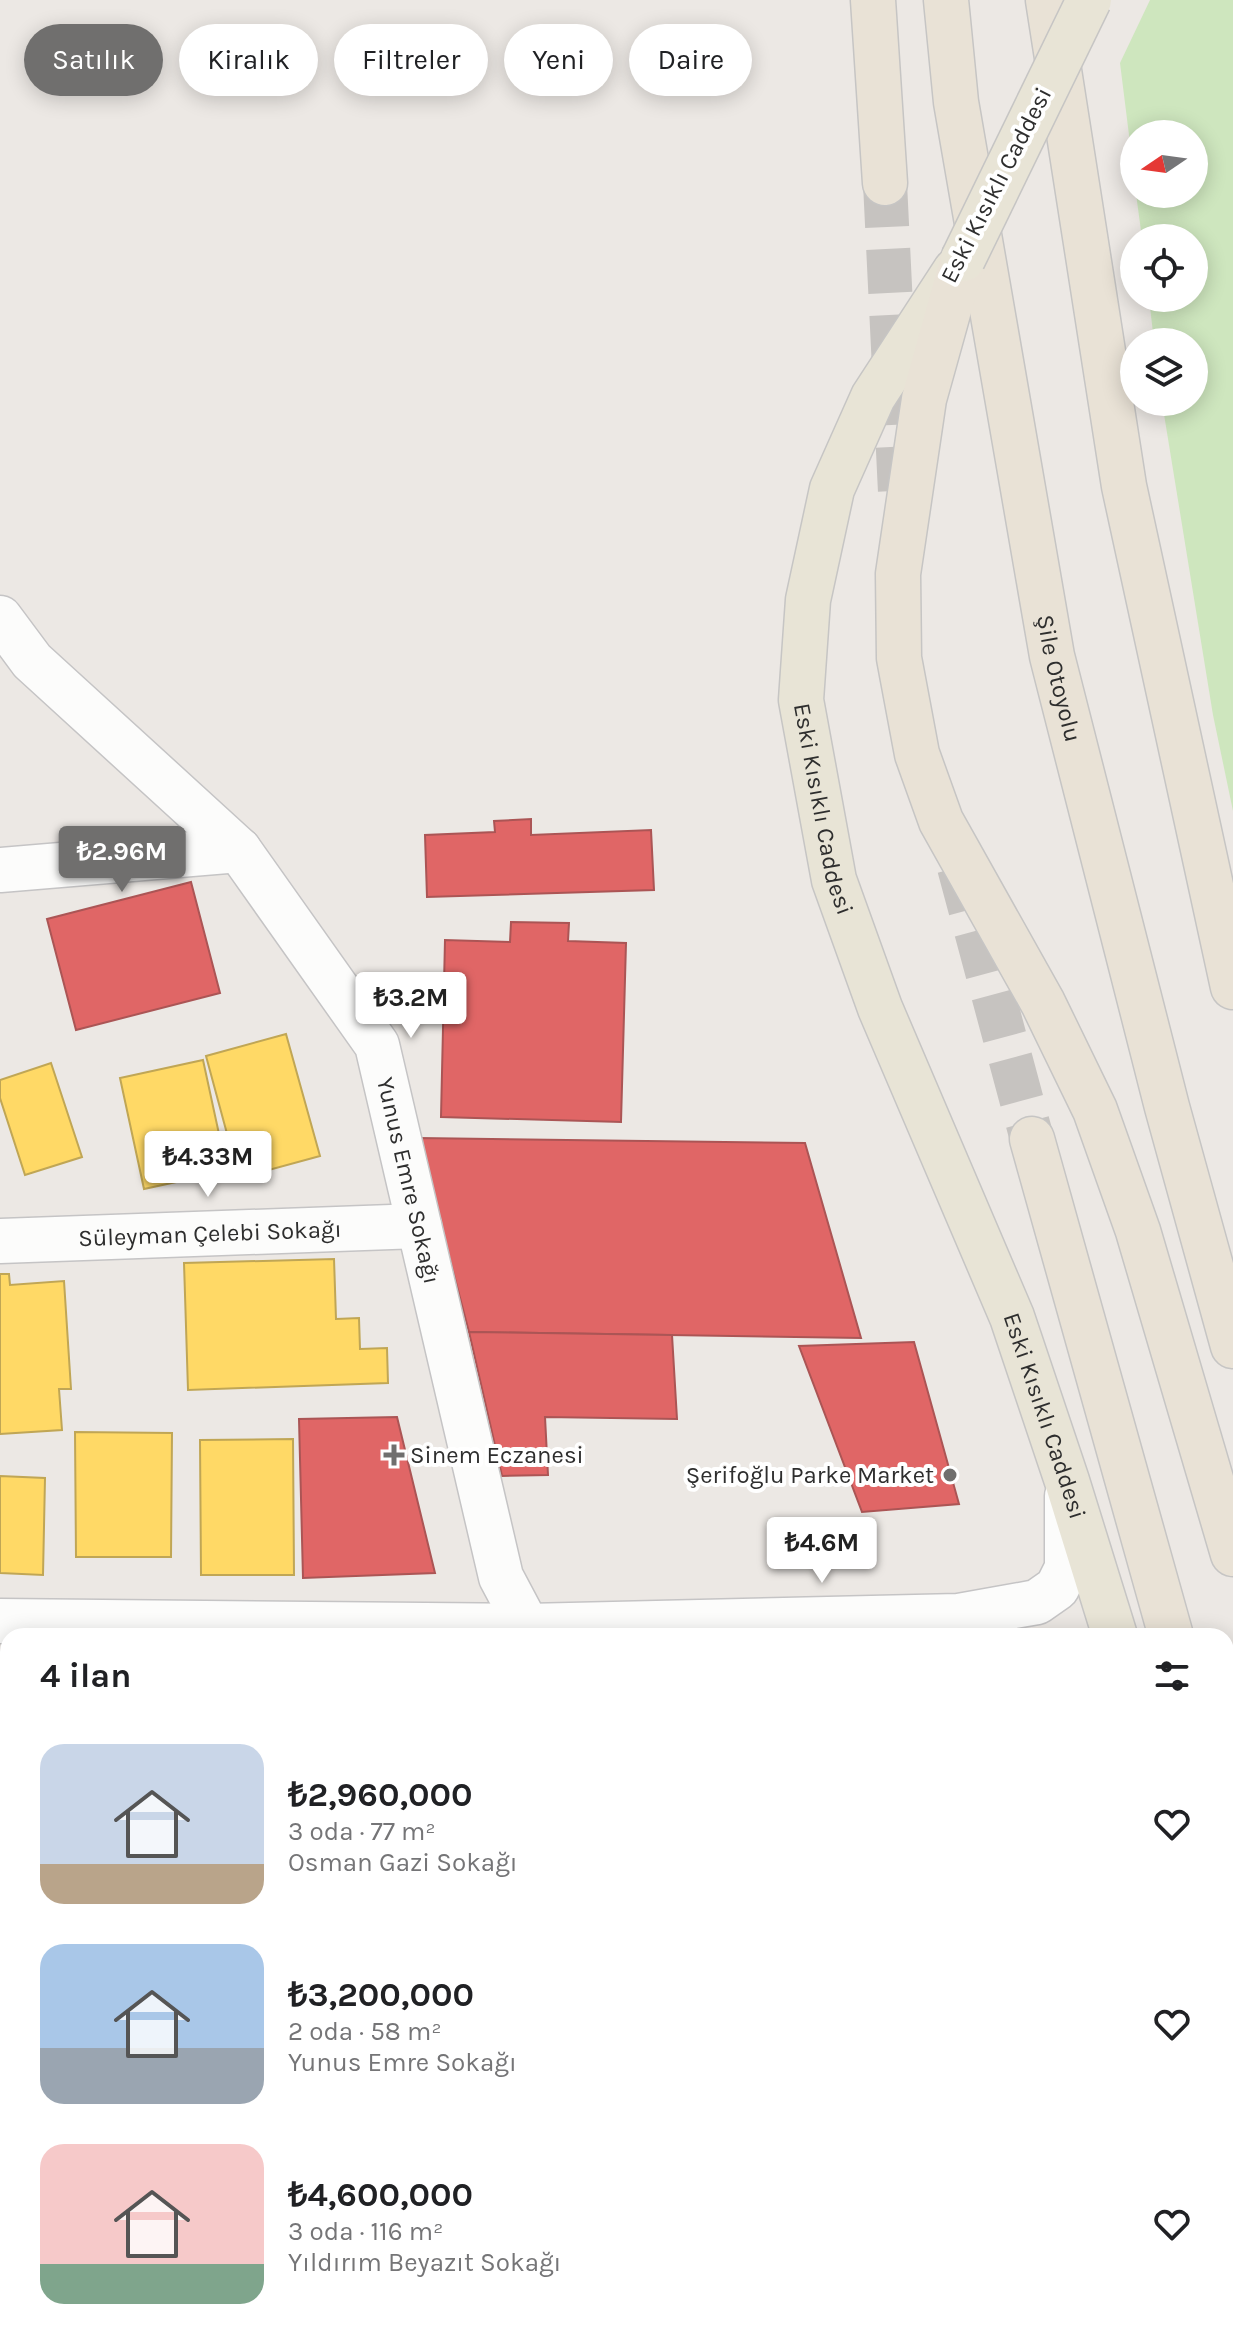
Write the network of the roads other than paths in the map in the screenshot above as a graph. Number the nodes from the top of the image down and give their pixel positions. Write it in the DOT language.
graph roads {
  1 [pos="873,0"];
  2 [pos="946,0"];
  3 [pos="1048,0"];
  4 [pos="1089,0"];
  5 [pos="885,183"];
  6 [pos="963,259"];
  7 [pos="0,618"];
  8 [pos="239,850"];
  9 [pos="0,870"];
  10 [pos="1233,987"];
  11 [pos="1032,1139"];
  12 [pos="419,1226"];
  13 [pos="0,1241"];
  14 [pos="1233,1346"];
  15 [pos="1067,1481"];
  16 [pos="1233,1554"];
  17 [pos="0,1621"];
  18 [pos="109,1628"];
  19 [pos="527,1628"];
  20 [pos="615,1628"];
  21 [pos="1113,1628"];
  22 [pos="1169,1628"];
  1 -- 5 [label="highway"];
  2 -- 14 [label="highway, Şile Otoyolu"];
  3 -- 10 [label="highway"];
  4 -- 6 [label="main road, Eski Kısıklı Caddesi, bridge"];
  6 -- 15 [label="main road, Eski Kısıklı Caddesi"];
  6 -- 16 [label="highway"];
  7 -- 8 [label="street, Yunus Emre Sokağı"];
  8 -- 9 [label="street"];
  8 -- 12 [label="street, Yunus Emre Sokağı"];
  11 -- 22 [label="highway"];
  12 -- 13 [label="street, Süleyman Çelebi Sokağı"];
  12 -- 19 [label="street, Yunus Emre Sokağı"];
  15 -- 20 [label="street"];
  15 -- 21 [label="main road, Eski Kısıklı Caddesi"];
  17 -- 18 [label="street"];
}
